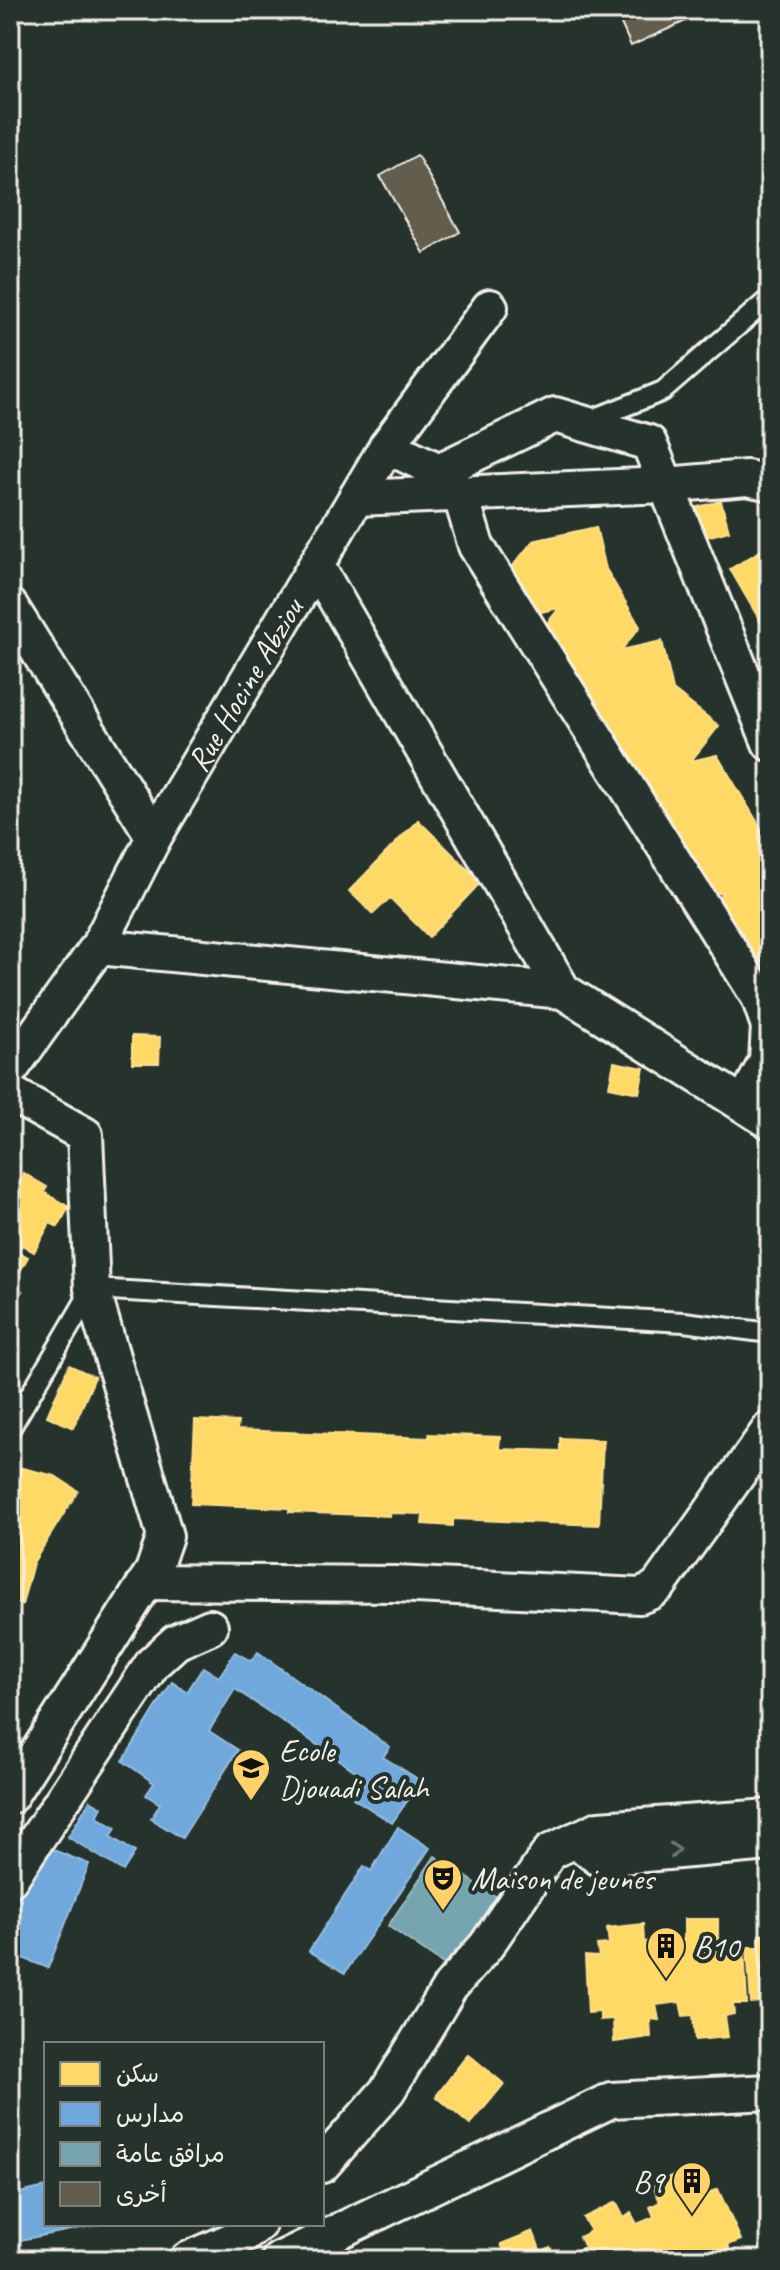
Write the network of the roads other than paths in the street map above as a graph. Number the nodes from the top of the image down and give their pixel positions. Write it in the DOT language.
graph roads {
  1 [pos="770,298"];
  2 [pos="490,307"];
  3 [pos="583,423"];
  4 [pos="387,446"];
  5 [pos="770,483"];
  6 [pos="666,485"];
  7 [pos="460,493"];
  8 [pos="356,498"];
  9 [pos="316,565"];
  10 [pos="10,606"];
  11 [pos="770,743"];
  12 [pos="154,837"];
  13 [pos="98,947"];
  14 [pos="563,991"];
  15 [pos="10,1070"];
  16 [pos="10,1093"];
  17 [pos="757,1113"];
  18 [pos="92,1289"];
  19 [pos="770,1333"];
  20 [pos="10,1429"];
  21 [pos="770,1429"];
  22 [pos="146,1582"];
  23 [pos="210,1627"];
  24 [pos="10,1796"];
  25 [pos="770,1817"];
  26 [pos="575,1840"];
  27 [pos="770,1843"];
  28 [pos="10,1879"];
  29 [pos="770,2092"];
  30 [pos="324,2163"];
  31 [pos="256,2226"];
  32 [pos="187,2260"];
  33 [pos="279,2260"];
  1 -- 3 [label="lane"];
  2 -- 4 [label="street, Rue Hocine Abziou"];
  3 -- 4 [label="street"];
  3 -- 6 [label="street"];
  4 -- 8 [label="street, Rue Hocine Abziou"];
  5 -- 6 [label="street"];
  6 -- 7 [label="street"];
  6 -- 11 [label="street"];
  7 -- 8 [label="street"];
  7 -- 17 [label="street"];
  8 -- 9 [label="street, Rue Hocine Abziou"];
  9 -- 12 [label="street, Rue Hocine Abziou"];
  9 -- 14 [label="street"];
  10 -- 12 [label="street"];
  12 -- 13 [label="street, Rue Hocine Abziou"];
  13 -- 14 [label="street"];
  13 -- 15 [label="street, Rue Hocine Abziou"];
  14 -- 17 [label="street"];
  16 -- 18 [label="street"];
  18 -- 19 [label="lane"];
  18 -- 20 [label="lane"];
  18 -- 22 [label="street"];
  21 -- 22 [label="street"];
  22 -- 24 [label="street"];
  23 -- 28 [label="street"];
  25 -- 26 [label="street"];
  26 -- 27 [label="street, one-way"];
  26 -- 30 [label="street"];
  29 -- 33 [label="street"];
  31 -- 32 [label="street"];
}
